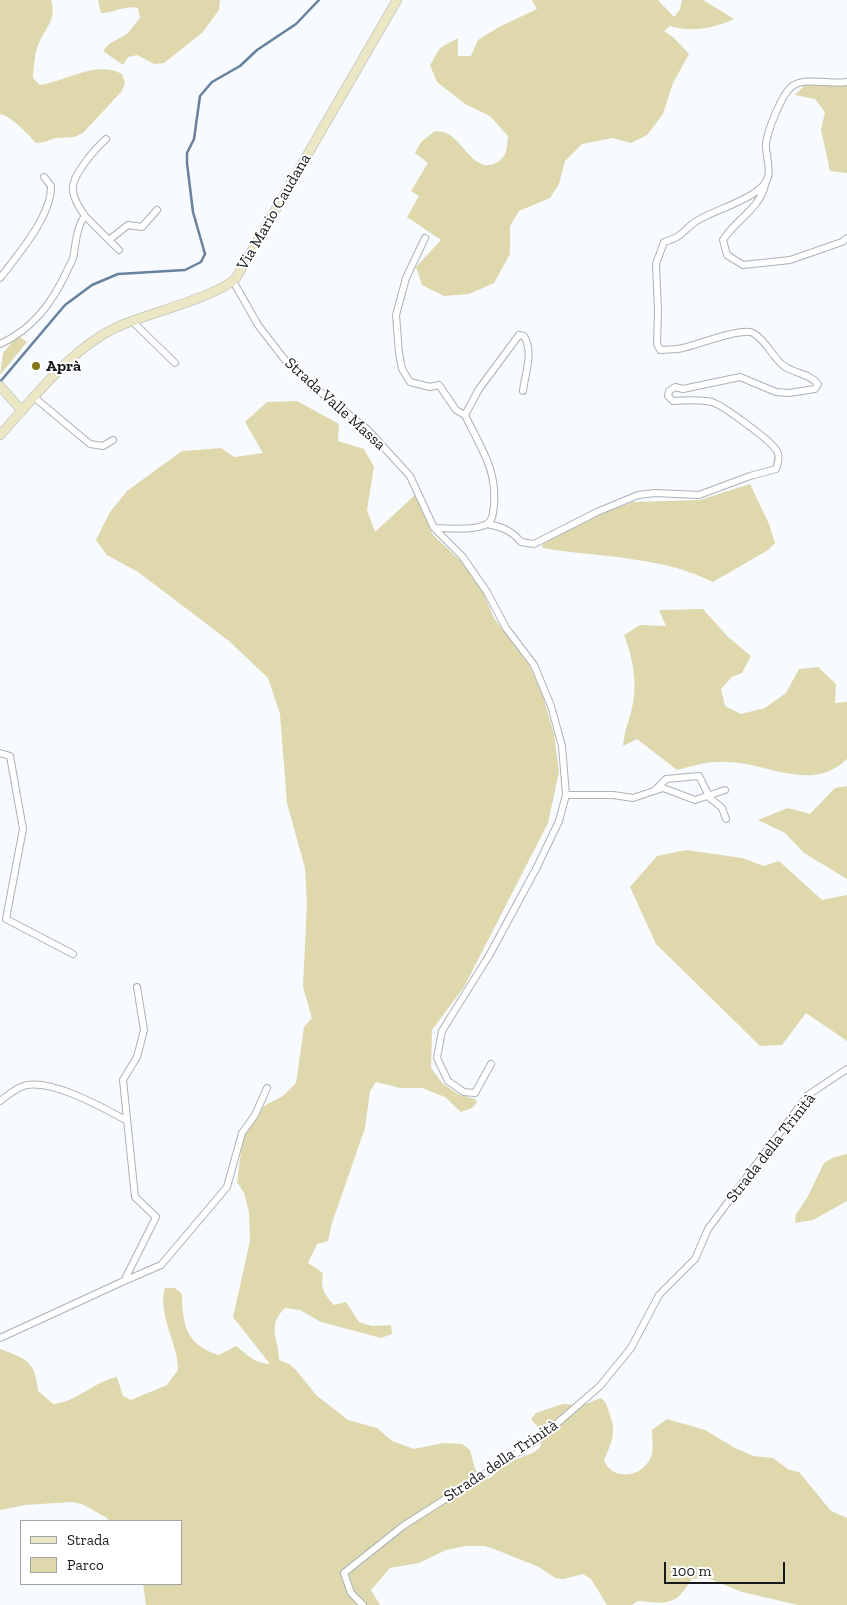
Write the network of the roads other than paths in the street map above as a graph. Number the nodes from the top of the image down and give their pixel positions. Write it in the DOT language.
graph roads {
  1 [pos="397,0"];
  2 [pos="847,82"];
  3 [pos="106,139"];
  4 [pos="44,177"];
  5 [pos="766,181"];
  6 [pos="157,210"];
  7 [pos="85,216"];
  8 [pos="425,238"];
  9 [pos="847,238"];
  10 [pos="108,240"];
  11 [pos="119,250"];
  12 [pos="0,278"];
  13 [pos="233,281"];
  14 [pos="132,321"];
  15 [pos="0,344"];
  16 [pos="175,363"];
  17 [pos="1,387"];
  18 [pos="523,391"];
  19 [pos="35,398"];
  20 [pos="22,411"];
  21 [pos="465,415"];
  22 [pos="0,435"];
  23 [pos="113,440"];
  24 [pos="487,524"];
  25 [pos="434,528"];
  26 [pos="0,753"];
  27 [pos="725,790"];
  28 [pos="654,791"];
  29 [pos="566,795"];
  30 [pos="709,795"];
  31 [pos="726,818"];
  32 [pos="73,954"];
  33 [pos="137,987"];
  34 [pos="490,1064"];
  35 [pos="847,1069"];
  36 [pos="267,1088"];
  37 [pos="0,1101"];
  38 [pos="126,1120"];
  39 [pos="124,1281"];
  40 [pos="0,1338"];
  41 [pos="363,1605"];
  1 -- 13 [label="main road, Via Mario Caudana"];
  2 -- 5 [label="street"];
  3 -- 7 [label="street"];
  4 -- 12 [label="street"];
  5 -- 9 [label="street"];
  5 -- 24 [label="street"];
  6 -- 10 [label="street"];
  7 -- 10 [label="street"];
  7 -- 15 [label="street"];
  8 -- 21 [label="street"];
  10 -- 11 [label="street"];
  13 -- 14 [label="main road, Via Mario Caudana"];
  13 -- 25 [label="street, Strada Valle Massa"];
  14 -- 16 [label="street"];
  14 -- 19 [label="main road, Via Mario Caudana"];
  17 -- 20 [label="main road"];
  18 -- 21 [label="street"];
  19 -- 20 [label="main road, Via Mario Caudana"];
  19 -- 23 [label="street"];
  20 -- 22 [label="main road, Via Mario Caudana"];
  21 -- 24 [label="street"];
  24 -- 25 [label="street"];
  25 -- 29 [label="street"];
  26 -- 32 [label="street"];
  27 -- 30 [label="street"];
  28 -- 29 [label="street"];
  28 -- 30 [label="street"];
  28 -- 30 [label="street"];
  29 -- 34 [label="street"];
  30 -- 31 [label="street"];
  33 -- 38 [label="street"];
  35 -- 41 [label="street, Strada della Trinità"];
  36 -- 39 [label="street"];
  37 -- 38 [label="street"];
  38 -- 39 [label="street"];
  39 -- 40 [label="street"];
}
